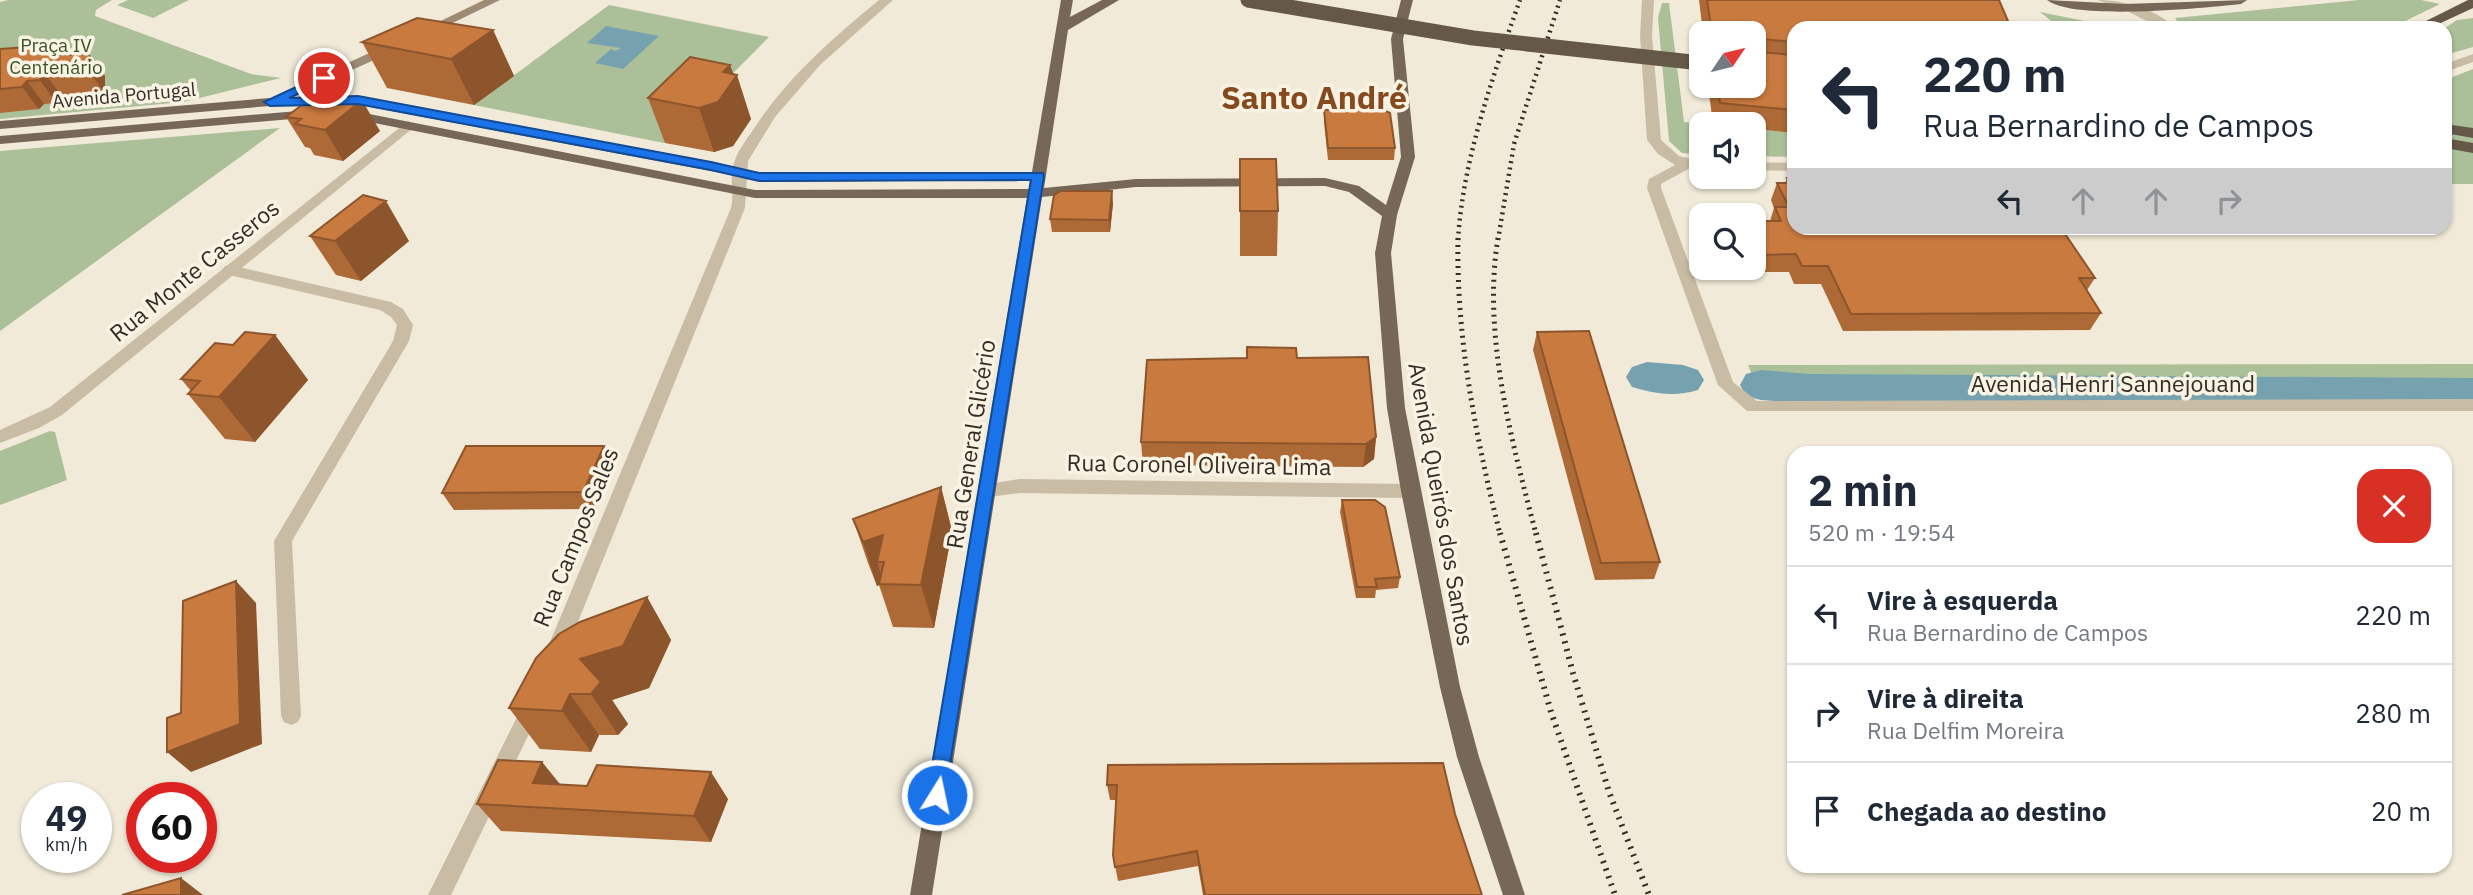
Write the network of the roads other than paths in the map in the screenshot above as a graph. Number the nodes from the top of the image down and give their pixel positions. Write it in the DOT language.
graph roads {
  1 [pos="467,0"];
  2 [pos="494,0"];
  3 [pos="887,0"];
  4 [pos="1067,0"];
  5 [pos="1113,0"];
  6 [pos="1248,0"];
  7 [pos="1316,0"];
  8 [pos="1407,0"];
  9 [pos="1647,0"];
  10 [pos="2053,0"];
  11 [pos="2104,0"];
  12 [pos="2241,0"];
  13 [pos="2453,0"];
  14 [pos="2472,4"];
  15 [pos="2133,9"];
  16 [pos="2156,21"];
  17 [pos="2433,21"];
  18 [pos="1064,27"];
  19 [pos="413,33"];
  20 [pos="391,34"];
  21 [pos="1689,50"];
  22 [pos="2473,58"];
  23 [pos="1689,62"];
  24 [pos="2452,66"];
  25 [pos="337,71"];
  26 [pos="341,99"];
  27 [pos="270,102"];
  28 [pos="252,103"];
  29 [pos="247,119"];
  30 [pos="0,125"];
  31 [pos="408,125"];
  32 [pos="2452,130"];
  33 [pos="2473,133"];
  34 [pos="0,140"];
  35 [pos="2452,144"];
  36 [pos="2473,148"];
  37 [pos="1689,163"];
  38 [pos="1766,166"];
  39 [pos="1689,167"];
  40 [pos="1787,167"];
  41 [pos="740,173"];
  42 [pos="1037,184"];
  43 [pos="741,192"];
  44 [pos="1390,215"];
  45 [pos="230,270"];
  46 [pos="2473,405"];
  47 [pos="0,438"];
  48 [pos="988,490"];
  49 [pos="1410,491"];
  50 [pos="291,716"];
  51 [pos="439,895"];
  52 [pos="921,895"];
  53 [pos="1514,895"];
  1 -- 19 [label="main road"];
  2 -- 19 [label="main road"];
  3 -- 41 [label="street"];
  4 -- 18 [label="main road, Rua General Glicério"];
  5 -- 18 [label="main road"];
  6 -- 23 [label="highway, bridge"];
  7 -- 21 [label="highway"];
  8 -- 44 [label="main road, Avenida Queirós dos Santos"];
  9 -- 37 [label="street"];
  10 -- 15 [label="main road"];
  11 -- 15 [label="street"];
  12 -- 15 [label="main road"];
  13 -- 14 [label="highway"];
  14 -- 17 [label="highway"];
  15 -- 16 [label="street"];
  18 -- 42 [label="main road, Rua General Glicério"];
  19 -- 25 [label="main road"];
  20 -- 28 [label="main road"];
  22 -- 24 [label="street"];
  25 -- 26 [label="main road"];
  25 -- 27 [label="main road"];
  26 -- 27 [label="main road, Avenida Portugal"];
  26 -- 41 [label="main road, Avenida Portugal"];
  27 -- 28 [label="main road, Avenida Portugal"];
  27 -- 29 [label="main road"];
  28 -- 29 [label="main road"];
  28 -- 30 [label="main road, Avenida Portugal"];
  29 -- 31 [label="main road, Avenida Portugal"];
  29 -- 34 [label="main road, Avenida Portugal"];
  31 -- 43 [label="main road, Avenida Portugal"];
  31 -- 45 [label="street, Rua Monte Casseros"];
  32 -- 33 [label="highway"];
  35 -- 36 [label="highway"];
  38 -- 40 [label="street"];
  39 -- 46 [label="street, Avenida Henri Sannejouand"];
  41 -- 42 [label="main road, Avenida Portugal"];
  41 -- 43 [label="street, Rua Campos Sales"];
  42 -- 43 [label="main road, Avenida Portugal"];
  42 -- 44 [label="main road"];
  42 -- 48 [label="main road, Rua General Glicério"];
  43 -- 51 [label="street, Rua Campos Sales"];
  44 -- 49 [label="main road, Avenida Queirós dos Santos"];
  45 -- 47 [label="street, Rua Monte Casseros"];
  45 -- 50 [label="street"];
  48 -- 49 [label="street, Rua Coronel Oliveira Lima"];
  48 -- 52 [label="main road, Rua General Glicério"];
  49 -- 53 [label="main road, Avenida Queirós dos Santos"];
}
